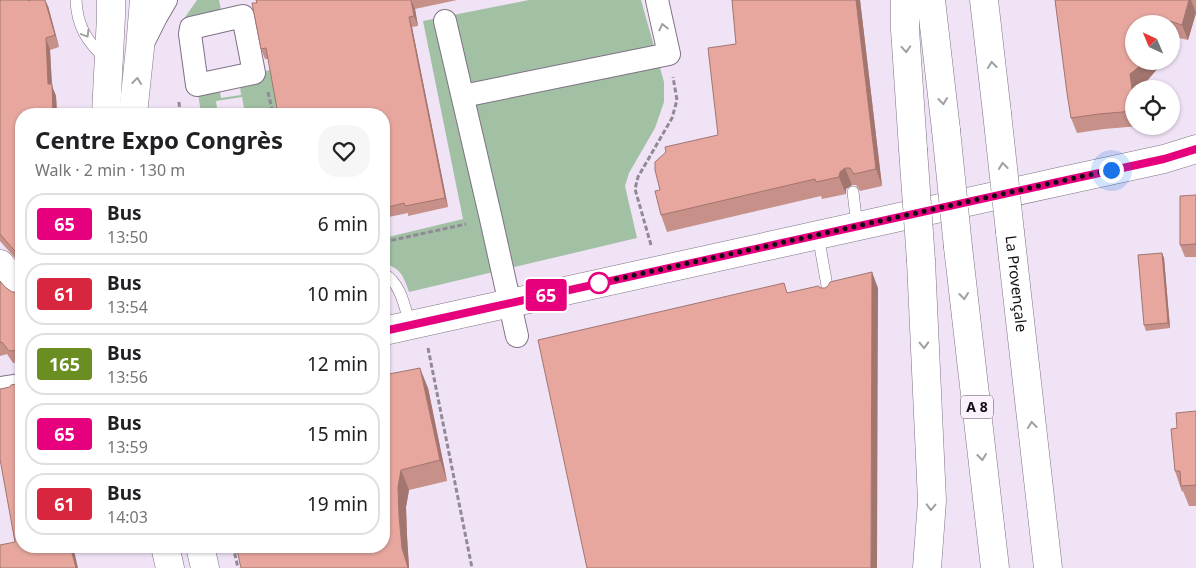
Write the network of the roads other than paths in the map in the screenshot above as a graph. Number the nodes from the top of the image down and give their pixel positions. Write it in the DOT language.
graph roads {
  1 [pos="76,0"];
  2 [pos="111,0"];
  3 [pos="144,0"];
  4 [pos="166,0"];
  5 [pos="657,0"];
  6 [pos="905,0"];
  7 [pos="932,0"];
  8 [pos="984,0"];
  9 [pos="445,21"];
  10 [pos="140,48"];
  11 [pos="109,61"];
  12 [pos="463,96"];
  13 [pos="106,108"];
  14 [pos="134,108"];
  15 [pos="1196,149"];
  16 [pos="853,192"];
  17 [pos="857,226"];
  18 [pos="818,235"];
  19 [pos="0,264"];
  20 [pos="390,278"];
  21 [pos="15,282"];
  22 [pos="828,296"];
  23 [pos="510,303"];
  24 [pos="417,323"];
  25 [pos="390,330"];
  26 [pos="517,336"];
  27 [pos="15,386"];
  28 [pos="0,388"];
  29 [pos="1041,508"];
  30 [pos="167,553"];
  31 [pos="202,553"];
  32 [pos="170,568"];
  33 [pos="205,568"];
  34 [pos="927,568"];
  35 [pos="995,568"];
  36 [pos="1048,568"];
  37 [pos="1062,568"];
  1 -- 11 [label="lane, one-way"];
  2 -- 11 [label="main road"];
  3 -- 10 [label="main road"];
  4 -- 10 [label="street"];
  12 -- 5 [label="street, one-way"];
  6 -- 34 [label="main road, one-way, bridge"];
  7 -- 35 [label="main road, A 8, one-way, bridge"];
  29 -- 8 [label="main road, La Provençale, one-way, bridge"];
  9 -- 12 [label="street"];
  14 -- 10 [label="main road, one-way"];
  11 -- 13 [label="main road"];
  12 -- 23 [label="street"];
  15 -- 17 [label="main road"];
  16 -- 17 [label="lane"];
  17 -- 18 [label="main road"];
  18 -- 22 [label="lane"];
  18 -- 23 [label="main road"];
  19 -- 21 [label="main road"];
  20 -- 24 [label="lane"];
  23 -- 24 [label="main road"];
  23 -- 26 [label="street"];
  24 -- 25 [label="main road"];
  27 -- 28 [label="street"];
  29 -- 36 [label="main road, La Provençale"];
  29 -- 37 [label="main road"];
  30 -- 32 [label="main road"];
  31 -- 33 [label="main road"];
}
